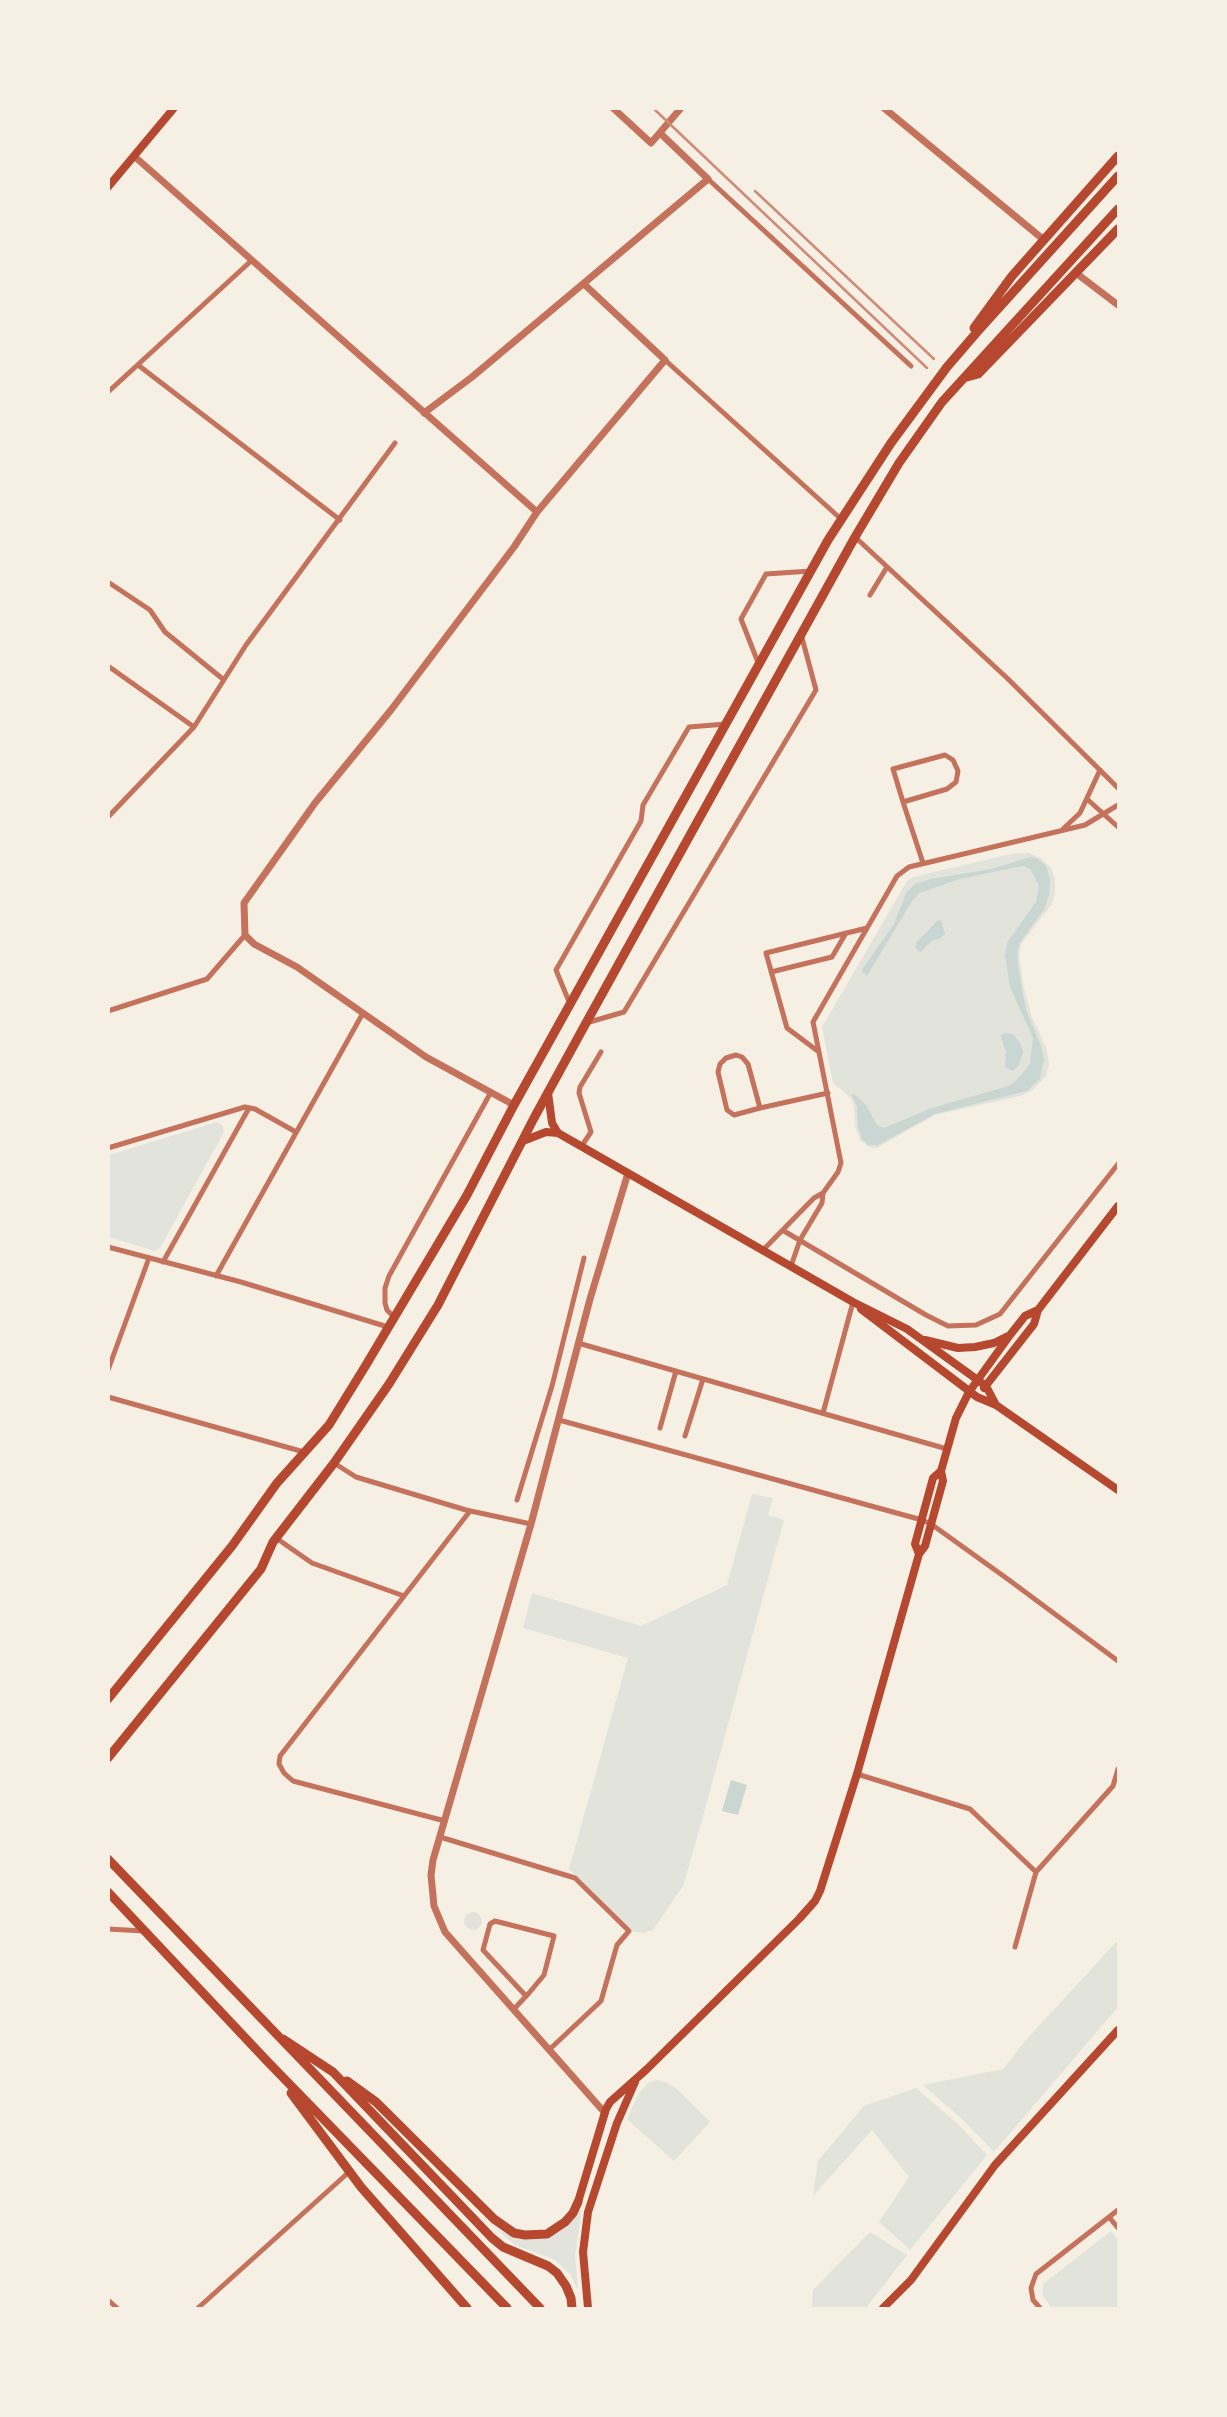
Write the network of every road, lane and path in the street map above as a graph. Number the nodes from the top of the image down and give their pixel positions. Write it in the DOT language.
graph roads {
  1 [pos="174,108"];
  2 [pos="613,108"];
  3 [pos="681,108"];
  4 [pos="884,108"];
  5 [pos="660,133"];
  6 [pos="134,156"];
  7 [pos="1118,156"];
  8 [pos="1118,176"];
  9 [pos="708,179"];
  10 [pos="108,187"];
  11 [pos="1118,209"];
  12 [pos="1118,229"];
  13 [pos="1044,240"];
  14 [pos="251,261"];
  15 [pos="1076,273"];
  16 [pos="585,285"];
  17 [pos="1118,305"];
  18 [pos="665,360"];
  19 [pos="138,365"];
  20 [pos="911,366"];
  21 [pos="947,367"];
  22 [pos="965,377"];
  23 [pos="108,393"];
  24 [pos="424,413"];
  25 [pos="395,443"];
  26 [pos="537,512"];
  27 [pos="841,519"];
  28 [pos="340,520"];
  29 [pos="855,537"];
  30 [pos="887,567"];
  31 [pos="811,571"];
  32 [pos="108,582"];
  33 [pos="870,595"];
  34 [pos="801,633"];
  35 [pos="759,665"];
  36 [pos="108,666"];
  37 [pos="224,680"];
  38 [pos="726,724"];
  39 [pos="194,727"];
  40 [pos="1100,770"];
  41 [pos="1118,788"];
  42 [pos="1087,799"];
  43 [pos="903,802"];
  44 [pos="1118,805"];
  45 [pos="110,813"];
  46 [pos="1103,813"];
  47 [pos="1118,827"];
  48 [pos="1060,832"];
  49 [pos="923,863"];
  50 [pos="867,928"];
  51 [pos="846,933"];
  52 [pos="245,935"];
  53 [pos="771,972"];
  54 [pos="570,1004"];
  55 [pos="108,1011"];
  56 [pos="363,1013"];
  57 [pos="586,1023"];
  58 [pos="601,1052"];
  59 [pos="819,1052"];
  60 [pos="491,1092"];
  61 [pos="548,1093"];
  62 [pos="828,1093"];
  63 [pos="514,1105"];
  64 [pos="249,1108"];
  65 [pos="760,1108"];
  66 [pos="296,1132"];
  67 [pos="558,1133"];
  68 [pos="523,1141"];
  69 [pos="581,1147"];
  70 [pos="108,1148"];
  71 [pos="1118,1164"];
  72 [pos="628,1173"];
  73 [pos="823,1193"];
  74 [pos="1118,1206"];
  75 [pos="783,1231"];
  76 [pos="800,1240"];
  77 [pos="108,1247"];
  78 [pos="764,1250"];
  79 [pos="149,1258"];
  80 [pos="584,1258"];
  81 [pos="163,1262"];
  82 [pos="791,1266"];
  83 [pos="216,1276"];
  84 [pos="853,1302"];
  85 [pos="1038,1310"];
  86 [pos="395,1318"];
  87 [pos="390,1327"];
  88 [pos="1010,1335"];
  89 [pos="922,1339"];
  90 [pos="579,1343"];
  91 [pos="108,1370"];
  92 [pos="677,1371"];
  93 [pos="702,1378"];
  94 [pos="552,1386"];
  95 [pos="973,1386"];
  96 [pos="566,1390"];
  97 [pos="981,1392"];
  98 [pos="108,1397"];
  99 [pos="996,1405"];
  100 [pos="961,1406"];
  101 [pos="823,1413"];
  102 [pos="559,1420"];
  103 [pos="660,1428"];
  104 [pos="685,1436"];
  105 [pos="947,1449"];
  106 [pos="305,1452"];
  107 [pos="334,1463"];
  108 [pos="941,1471"];
  109 [pos="1118,1490"];
  110 [pos="517,1500"];
  111 [pos="470,1511"];
  112 [pos="922,1520"];
  113 [pos="531,1524"];
  114 [pos="930,1524"];
  115 [pos="275,1540"];
  116 [pos="919,1554"];
  117 [pos="404,1596"];
  118 [pos="1118,1661"];
  119 [pos="108,1699"];
  120 [pos="108,1758"];
  121 [pos="1118,1769"];
  122 [pos="857,1774"];
  123 [pos="445,1821"];
  124 [pos="440,1837"];
  125 [pos="108,1853"];
  126 [pos="111,1862"];
  127 [pos="1036,1871"];
  128 [pos="108,1892"];
  129 [pos="108,1899"];
  130 [pos="127,1911"];
  131 [pos="108,1928"];
  132 [pos="146,1931"];
  133 [pos="1015,1947"];
  134 [pos="526,1996"];
  135 [pos="514,2009"];
  136 [pos="1118,2030"];
  137 [pos="277,2036"];
  138 [pos="550,2049"];
  139 [pos="267,2061"];
  140 [pos="332,2072"];
  141 [pos="636,2079"];
  142 [pos="593,2099"];
  143 [pos="610,2102"];
  144 [pos="605,2113"];
  145 [pos="621,2113"];
  146 [pos="350,2172"];
  147 [pos="578,2202"];
  148 [pos="1118,2210"];
  149 [pos="1110,2217"];
  150 [pos="1118,2228"];
  151 [pos="108,2301"];
  152 [pos="117,2308"];
  153 [pos="198,2308"];
  154 [pos="467,2308"];
  155 [pos="507,2308"];
  156 [pos="540,2308"];
  157 [pos="572,2308"];
  158 [pos="588,2308"];
  159 [pos="883,2308"];
  160 [pos="1040,2308"];
  1 -- 6 [label="main road"];
  2 -- 5 [label="street"];
  3 -- 5 [label="street"];
  4 -- 13 [label="street"];
  5 -- 9 [label="street"];
  6 -- 10 [label="main road"];
  6 -- 14 [label="street"];
  7 -- 13 [label="main road"];
  8 -- 21 [label="main road"];
  9 -- 16 [label="street"];
  9 -- 20 [label="street"];
  11 -- 22 [label="main road"];
  12 -- 15 [label="main road"];
  13 -- 21 [label="main road"];
  14 -- 19 [label="street"];
  14 -- 24 [label="street"];
  15 -- 17 [label="street"];
  15 -- 22 [label="main road"];
  16 -- 18 [label="street"];
  16 -- 24 [label="street"];
  18 -- 26 [label="street"];
  18 -- 27 [label="street"];
  19 -- 23 [label="street"];
  19 -- 28 [label="street"];
  21 -- 27 [label="main road"];
  22 -- 29 [label="main road"];
  24 -- 26 [label="street"];
  25 -- 28 [label="street"];
  26 -- 52 [label="street"];
  27 -- 31 [label="main road"];
  28 -- 37 [label="street"];
  29 -- 30 [label="street"];
  29 -- 34 [label="main road"];
  30 -- 33 [label="street"];
  30 -- 40 [label="street"];
  31 -- 35 [label="main road"];
  31 -- 35 [label="street"];
  32 -- 37 [label="street"];
  34 -- 57 [label="main road"];
  34 -- 57 [label="street"];
  35 -- 38 [label="main road"];
  36 -- 39 [label="street"];
  37 -- 39 [label="street"];
  38 -- 54 [label="main road"];
  38 -- 54 [label="street"];
  39 -- 45 [label="street"];
  40 -- 41 [label="street"];
  40 -- 42 [label="street"];
  42 -- 46 [label="street"];
  42 -- 48 [label="street"];
  43 -- 43 [label="street"];
  43 -- 49 [label="street"];
  44 -- 46 [label="street"];
  46 -- 47 [label="street"];
  46 -- 48 [label="street"];
  48 -- 49 [label="street"];
  49 -- 50 [label="street"];
  50 -- 51 [label="street"];
  50 -- 59 [label="street"];
  51 -- 53 [label="street"];
  51 -- 53 [label="street"];
  52 -- 55 [label="street"];
  52 -- 56 [label="street"];
  53 -- 59 [label="street"];
  54 -- 63 [label="main road"];
  56 -- 60 [label="street"];
  56 -- 66 [label="street"];
  57 -- 61 [label="main road"];
  58 -- 69 [label="street"];
  59 -- 62 [label="street"];
  60 -- 63 [label="street"];
  60 -- 86 [label="street"];
  61 -- 67 [label="main road"];
  61 -- 68 [label="main road"];
  62 -- 65 [label="street"];
  62 -- 73 [label="street"];
  63 -- 86 [label="main road"];
  64 -- 66 [label="street"];
  64 -- 70 [label="street"];
  64 -- 81 [label="street"];
  65 -- 65 [label="street"];
  66 -- 83 [label="street"];
  67 -- 68 [label="main road"];
  67 -- 69 [label="main road"];
  68 -- 107 [label="main road"];
  69 -- 72 [label="main road"];
  71 -- 76 [label="street"];
  72 -- 78 [label="main road"];
  72 -- 90 [label="street"];
  73 -- 75 [label="street"];
  73 -- 76 [label="street"];
  74 -- 85 [label="main road"];
  75 -- 76 [label="street"];
  75 -- 78 [label="street"];
  76 -- 82 [label="street"];
  77 -- 79 [label="street"];
  78 -- 82 [label="main road"];
  79 -- 81 [label="street"];
  79 -- 91 [label="street"];
  80 -- 94 [label="street"];
  81 -- 83 [label="street"];
  82 -- 84 [label="main road"];
  83 -- 87 [label="street"];
  84 -- 89 [label="main road"];
  84 -- 95 [label="main road"];
  84 -- 101 [label="street"];
  85 -- 88 [label="main road"];
  85 -- 97 [label="main road"];
  86 -- 87 [label="main road"];
  87 -- 106 [label="main road"];
  88 -- 89 [label="main road"];
  88 -- 95 [label="main road"];
  89 -- 95 [label="main road"];
  90 -- 92 [label="street"];
  90 -- 96 [label="street"];
  92 -- 93 [label="street"];
  92 -- 103 [label="street"];
  93 -- 101 [label="street"];
  93 -- 104 [label="street"];
  94 -- 96 [label="street"];
  94 -- 110 [label="street"];
  95 -- 97 [label="main road"];
  95 -- 97 [label="main road"];
  95 -- 100 [label="main road"];
  96 -- 102 [label="street"];
  97 -- 99 [label="main road"];
  97 -- 99 [label="main road"];
  97 -- 100 [label="main road"];
  98 -- 106 [label="street"];
  99 -- 109 [label="main road"];
  100 -- 105 [label="main road"];
  101 -- 105 [label="street"];
  102 -- 112 [label="street"];
  102 -- 113 [label="street"];
  105 -- 108 [label="main road"];
  106 -- 119 [label="main road"];
  107 -- 111 [label="street"];
  107 -- 115 [label="main road"];
  108 -- 112 [label="main road"];
  108 -- 114 [label="main road"];
  111 -- 113 [label="street"];
  111 -- 117 [label="street"];
  112 -- 114 [label="street"];
  112 -- 116 [label="main road"];
  113 -- 123 [label="street"];
  114 -- 116 [label="main road"];
  114 -- 118 [label="street"];
  115 -- 117 [label="street"];
  115 -- 120 [label="main road"];
  116 -- 122 [label="main road"];
  117 -- 123 [label="street"];
  121 -- 127 [label="street"];
  122 -- 127 [label="street"];
  122 -- 141 [label="main road"];
  123 -- 124 [label="street"];
  124 -- 135 [label="street"];
  124 -- 138 [label="street"];
  125 -- 126 [label="main road"];
  126 -- 137 [label="main road"];
  127 -- 133 [label="street"];
  128 -- 130 [label="main road"];
  129 -- 130 [label="main road"];
  130 -- 132 [label="main road"];
  131 -- 132 [label="street"];
  132 -- 139 [label="main road"];
  134 -- 134 [label="street"];
  134 -- 135 [label="street"];
  135 -- 138 [label="street"];
  136 -- 159 [label="main road"];
  137 -- 140 [label="main road"];
  137 -- 156 [label="main road"];
  138 -- 142 [label="street"];
  139 -- 146 [label="main road"];
  139 -- 155 [label="main road"];
  140 -- 147 [label="main road"];
  140 -- 157 [label="main road"];
  141 -- 143 [label="main road"];
  141 -- 145 [label="main road"];
  142 -- 143 [label="street"];
  142 -- 144 [label="street"];
  143 -- 144 [label="main road"];
  143 -- 145 [label="main road"];
  144 -- 145 [label="main road"];
  144 -- 147 [label="main road"];
  145 -- 158 [label="main road"];
  146 -- 153 [label="street"];
  146 -- 154 [label="main road"];
  148 -- 149 [label="street"];
  149 -- 150 [label="street"];
  149 -- 160 [label="street"];
  151 -- 152 [label="street"];
}
